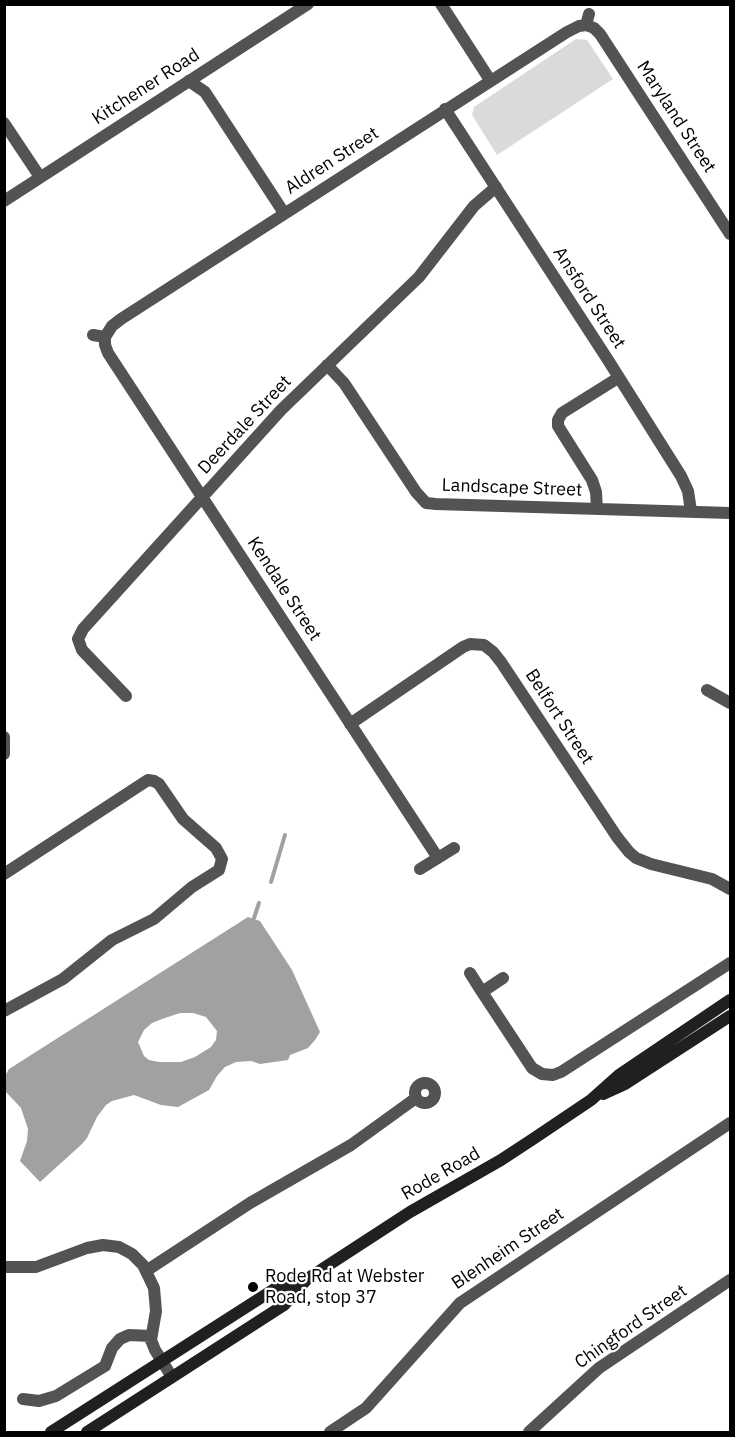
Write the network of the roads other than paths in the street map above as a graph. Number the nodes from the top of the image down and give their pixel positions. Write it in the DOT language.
graph roads {
  1 [pos="308,4"];
  2 [pos="441,4"];
  3 [pos="588,20"];
  4 [pos="490,80"];
  5 [pos="189,81"];
  6 [pos="445,109"];
  7 [pos="4,123"];
  8 [pos="40,177"];
  9 [pos="496,187"];
  10 [pos="4,201"];
  11 [pos="284,213"];
  12 [pos="730,234"];
  13 [pos="99,336"];
  14 [pos="327,365"];
  15 [pos="618,378"];
  16 [pos="202,498"];
  17 [pos="597,509"];
  18 [pos="691,511"];
  19 [pos="730,513"];
  20 [pos="707,690"];
  21 [pos="126,696"];
  22 [pos="730,703"];
  23 [pos="350,724"];
  24 [pos="4,737"];
  25 [pos="4,754"];
  26 [pos="454,848"];
  27 [pos="438,858"];
  28 [pos="420,869"];
  29 [pos="4,874"];
  30 [pos="730,889"];
  31 [pos="730,963"];
  32 [pos="470,974"];
  33 [pos="503,978"];
  34 [pos="482,992"];
  35 [pos="730,1000"];
  36 [pos="4,1011"];
  37 [pos="730,1016"];
  38 [pos="416,1098"];
  39 [pos="591,1100"];
  40 [pos="730,1123"];
  41 [pos="4,1267"];
  42 [pos="146,1271"];
  43 [pos="307,1279"];
  44 [pos="730,1280"];
  45 [pos="151,1336"];
  46 [pos="162,1361"];
  47 [pos="172,1377"];
  48 [pos="23,1399"];
  49 [pos="58,1431"];
  50 [pos="87,1432"];
  51 [pos="330,1432"];
  52 [pos="530,1432"];
  1 -- 5 [label="street, Kitchener Road"];
  2 -- 4 [label="street"];
  3 -- 4 [label="street, Aldren Street"];
  3 -- 12 [label="street, Maryland Street"];
  4 -- 6 [label="street, Aldren Street"];
  5 -- 8 [label="street, Kitchener Road"];
  5 -- 11 [label="street"];
  6 -- 9 [label="street, Ansford Street"];
  6 -- 11 [label="street, Aldren Street"];
  7 -- 8 [label="street"];
  8 -- 10 [label="street, Kitchener Road"];
  9 -- 14 [label="street, Deerdale Street"];
  9 -- 15 [label="street, Ansford Street"];
  11 -- 13 [label="street, Aldren Street"];
  13 -- 16 [label="street, Kendale Street"];
  14 -- 16 [label="street, Deerdale Street"];
  14 -- 17 [label="street, Landscape Street"];
  15 -- 17 [label="street"];
  15 -- 18 [label="street, Ansford Street"];
  16 -- 21 [label="street, Deerdale Street"];
  16 -- 23 [label="street, Kendale Street"];
  17 -- 18 [label="street, Landscape Street"];
  18 -- 19 [label="street, Landscape Street"];
  20 -- 22 [label="street"];
  23 -- 27 [label="street, Kendale Street"];
  23 -- 30 [label="street, Belfort Street"];
  24 -- 25 [label="street"];
  26 -- 27 [label="street"];
  27 -- 28 [label="street"];
  29 -- 36 [label="street"];
  31 -- 34 [label="street"];
  32 -- 34 [label="street"];
  33 -- 34 [label="street"];
  35 -- 39 [label="main road, Rode Road"];
  37 -- 39 [label="main road, Rode Road"];
  38 -- 42 [label="street"];
  39 -- 43 [label="main road, Rode Road"];
  40 -- 51 [label="street, Blenheim Street"];
  41 -- 42 [label="street"];
  42 -- 45 [label="street"];
  43 -- 46 [label="main road, Rode Road"];
  43 -- 47 [label="main road, Rode Road"];
  44 -- 52 [label="street, Chingford Street"];
  45 -- 46 [label="street"];
  45 -- 48 [label="street"];
  46 -- 47 [label="street"];
  46 -- 49 [label="main road, Rode Road"];
  47 -- 50 [label="main road, Rode Road"];
}
